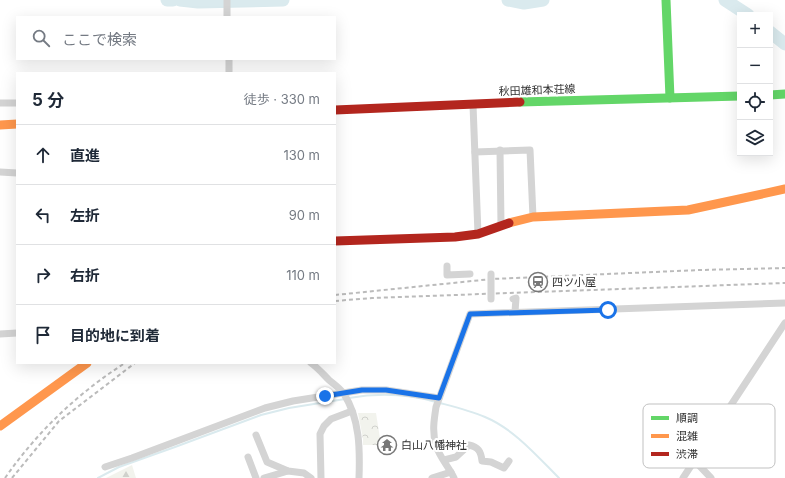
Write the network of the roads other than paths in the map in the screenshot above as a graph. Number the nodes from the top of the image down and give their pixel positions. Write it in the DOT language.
graph roads {
  1 [pos="666,0"];
  2 [pos="227,1"];
  3 [pos="227,16"];
  4 [pos="229,60"];
  5 [pos="229,72"];
  6 [pos="785,94"];
  7 [pos="773,95"];
  8 [pos="737,96"];
  9 [pos="670,98"];
  10 [pos="0,103"];
  11 [pos="16,103"];
  12 [pos="473,105"];
  13 [pos="336,110"];
  14 [pos="16,124"];
  15 [pos="0,125"];
  16 [pos="500,150"];
  17 [pos="475,152"];
  18 [pos="0,172"];
  19 [pos="16,173"];
  20 [pos="785,188"];
  21 [pos="533,217"];
  22 [pos="502,225"];
  23 [pos="478,234"];
  24 [pos="336,241"];
  25 [pos="447,266"];
  26 [pos="470,274"];
  27 [pos="491,274"];
  28 [pos="514,298"];
  29 [pos="492,300"];
  30 [pos="785,303"];
  31 [pos="516,312"];
  32 [pos="785,323"];
  33 [pos="16,333"];
  34 [pos="0,334"];
  35 [pos="86,364"];
  36 [pos="312,364"];
  37 [pos="344,394"];
  38 [pos="438,401"];
  39 [pos="731,404"];
  40 [pos="352,411"];
  41 [pos="0,426"];
  42 [pos="256,435"];
  43 [pos="248,457"];
  44 [pos="444,460"];
  45 [pos="509,461"];
  46 [pos="105,467"];
  47 [pos="689,468"];
  48 [pos="702,468"];
  49 [pos="288,471"];
  50 [pos="453,475"];
  51 [pos="272,477"];
  52 [pos="256,478"];
  53 [pos="264,478"];
  54 [pos="310,478"];
  55 [pos="321,478"];
  56 [pos="359,478"];
  57 [pos="432,478"];
  58 [pos="683,478"];
  59 [pos="711,478"];
  1 -- 9 [label="street"];
  2 -- 3 [label="street"];
  4 -- 5 [label="street"];
  6 -- 7 [label="street"];
  8 -- 9 [label="street, 秋田雄和本荘線"];
  9 -- 12 [label="street, 秋田雄和本荘線"];
  10 -- 11 [label="street"];
  12 -- 13 [label="street, 秋田雄和本荘線"];
  12 -- 17 [label="street"];
  14 -- 15 [label="street"];
  16 -- 17 [label="street"];
  16 -- 21 [label="street"];
  16 -- 22 [label="street"];
  17 -- 23 [label="street"];
  18 -- 19 [label="street"];
  20 -- 21 [label="street"];
  21 -- 22 [label="street"];
  22 -- 23 [label="street"];
  23 -- 24 [label="street"];
  25 -- 26 [label="street"];
  27 -- 29 [label="street, bridge"];
  28 -- 31 [label="street"];
  30 -- 31 [label="street"];
  31 -- 38 [label="street"];
  32 -- 39 [label="street"];
  33 -- 34 [label="street"];
  35 -- 41 [label="street"];
  36 -- 37 [label="street"];
  37 -- 38 [label="street"];
  37 -- 40 [label="street"];
  37 -- 46 [label="street"];
  38 -- 44 [label="street"];
  40 -- 55 [label="street"];
  40 -- 56 [label="street"];
  42 -- 49 [label="street"];
  43 -- 52 [label="street"];
  44 -- 45 [label="street"];
  44 -- 50 [label="street"];
  47 -- 58 [label="street"];
  48 -- 59 [label="street"];
  49 -- 51 [label="street"];
  49 -- 54 [label="street"];
  50 -- 57 [label="street"];
  51 -- 53 [label="street"];
}
